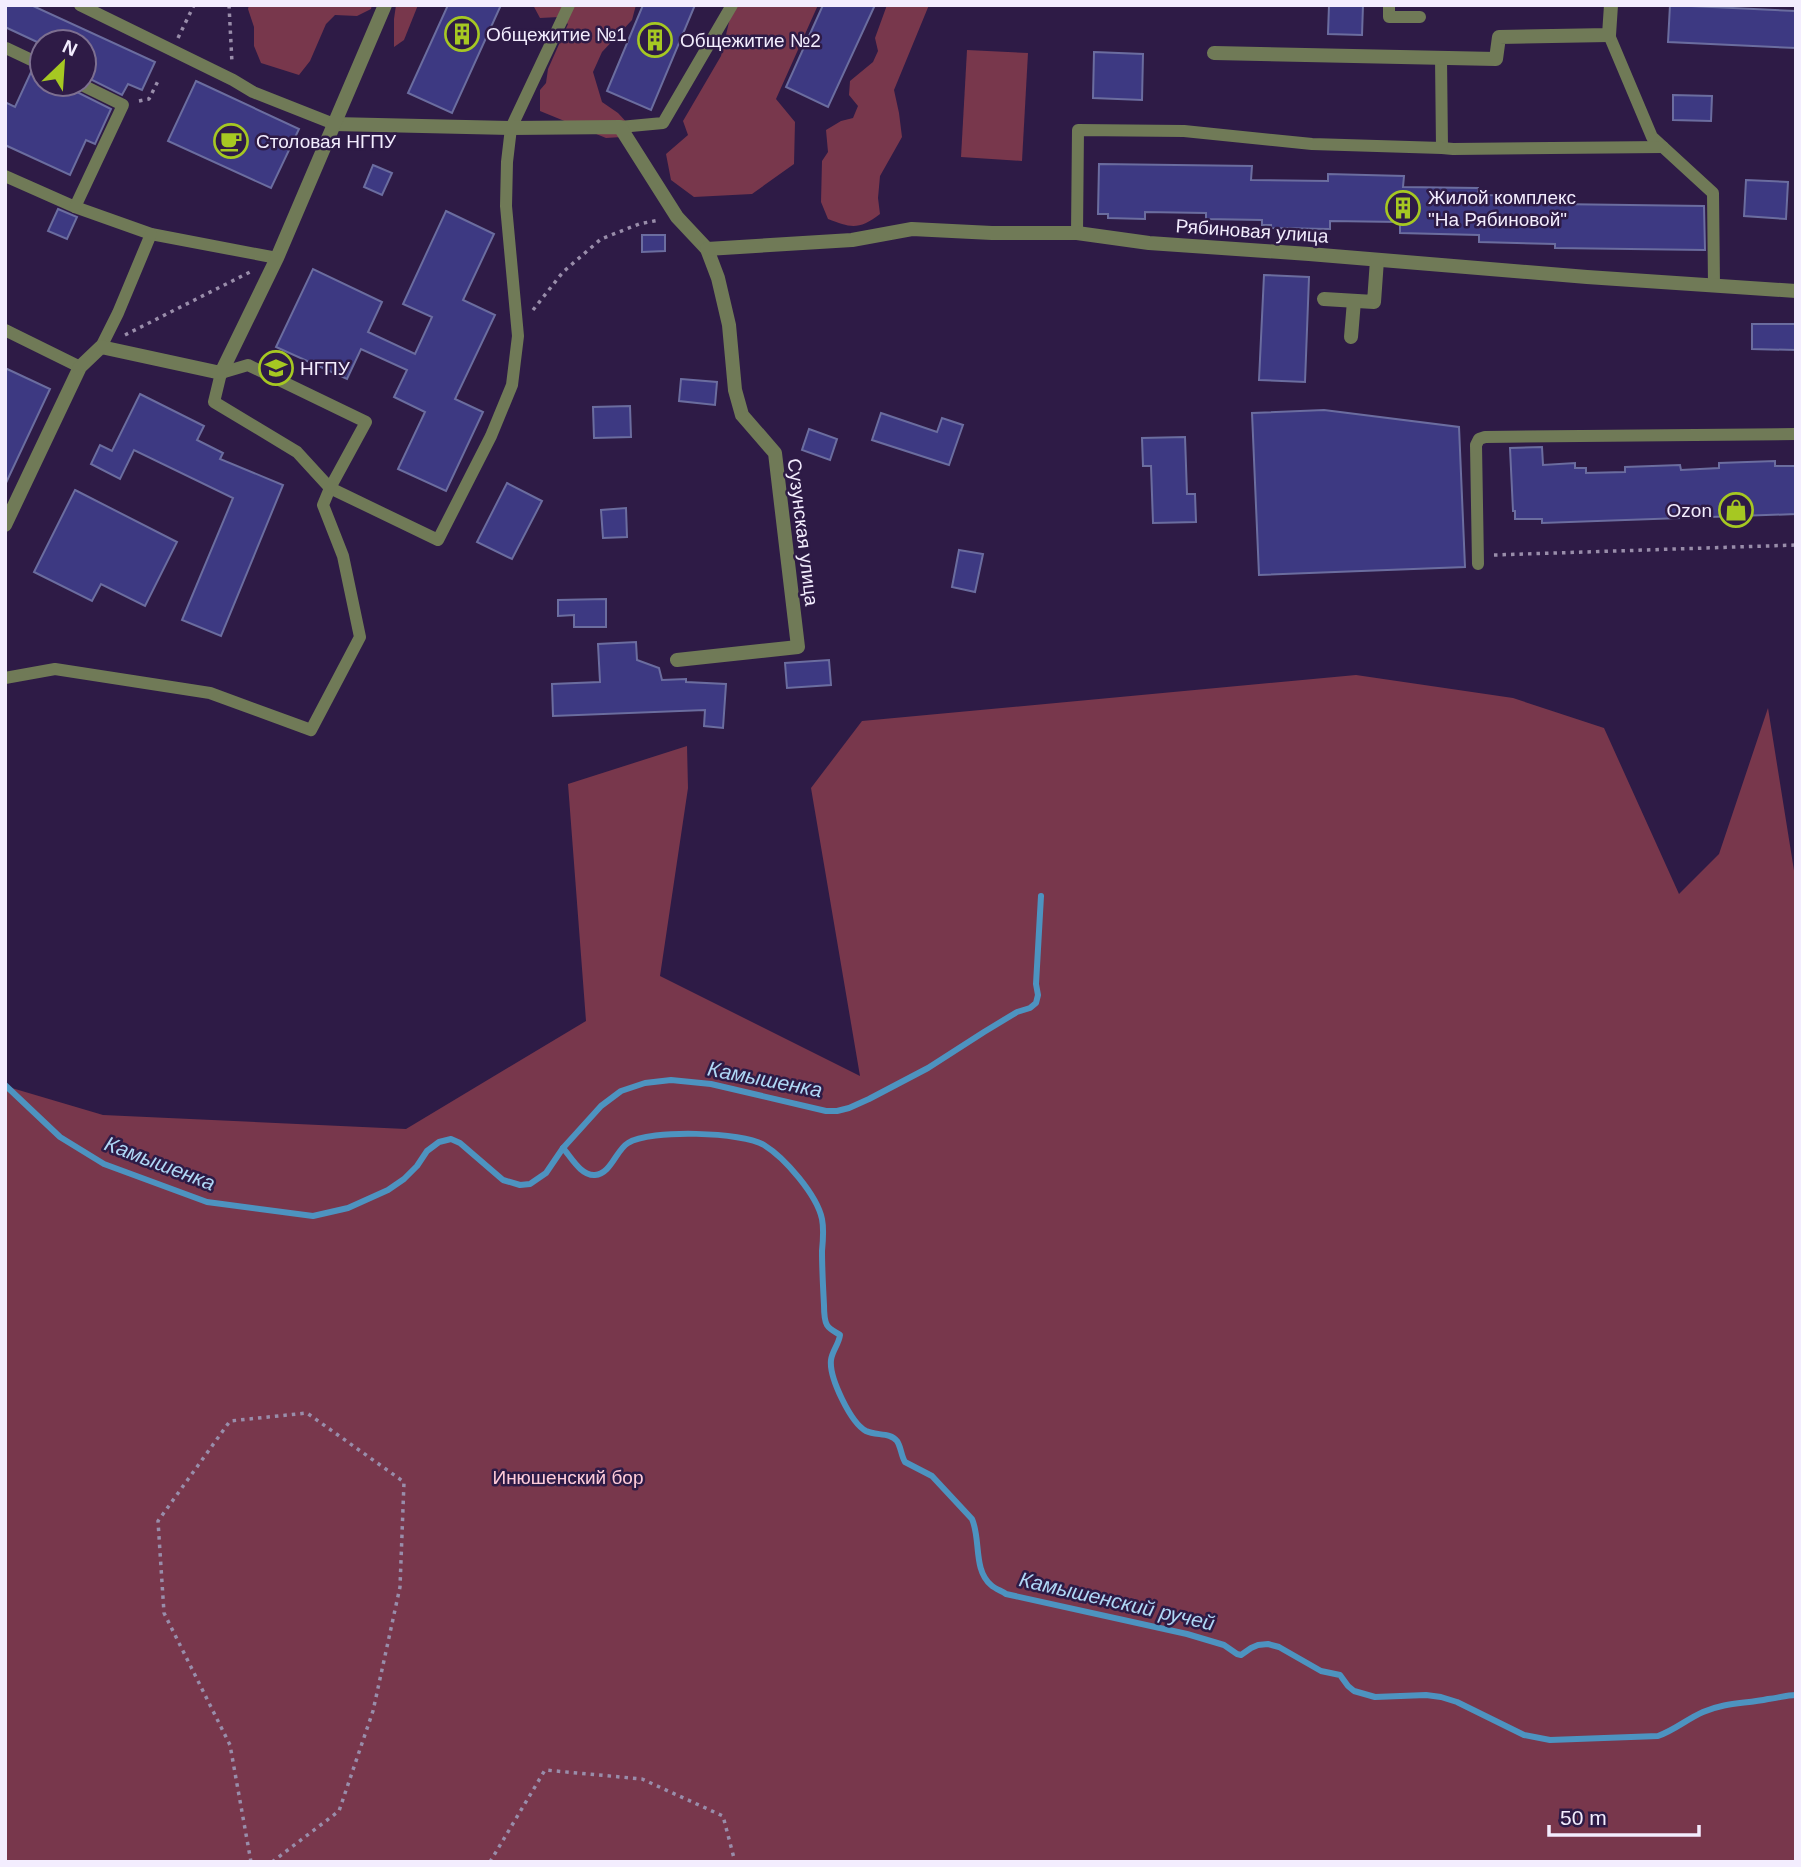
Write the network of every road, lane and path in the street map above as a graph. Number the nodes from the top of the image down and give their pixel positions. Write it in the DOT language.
graph roads {
  1 [pos="80,5"];
  2 [pos="229,5"];
  3 [pos="385,5"];
  4 [pos="569,5"];
  5 [pos="732,5"];
  6 [pos="1389,5"];
  7 [pos="1611,5"];
  8 [pos="1420,17"];
  9 [pos="1609,35"];
  10 [pos="6,48"];
  11 [pos="1214,53"];
  12 [pos="28,58"];
  13 [pos="1441,58"];
  14 [pos="159,79"];
  15 [pos="233,79"];
  16 [pos="98,93"];
  17 [pos="123,105"];
  18 [pos="334,124"];
  19 [pos="620,127"];
  20 [pos="511,128"];
  21 [pos="1663,147"];
  22 [pos="1442,148"];
  23 [pos="5,176"];
  24 [pos="75,207"];
  25 [pos="677,217"];
  26 [pos="1077,233"];
  27 [pos="151,234"];
  28 [pos="707,249"];
  29 [pos="277,258"];
  30 [pos="1377,260"];
  31 [pos="1714,285"];
  32 [pos="1796,291"];
  33 [pos="1324,299"];
  34 [pos="1354,301"];
  35 [pos="5,330"];
  36 [pos="518,336"];
  37 [pos="1352,337"];
  38 [pos="101,347"];
  39 [pos="80,367"];
  40 [pos="221,373"];
  41 [pos="1796,434"];
  42 [pos="330,488"];
  43 [pos="5,525"];
  44 [pos="1796,545"];
  45 [pos="1478,560"];
  46 [pos="677,660"];
  47 [pos="5,678"];
  48 [pos="251,1862"];
  49 [pos="272,1862"];
  50 [pos="490,1862"];
  51 [pos="735,1862"];
  1 -- 15 [label="lane"];
  2 -- 15 [label="path"];
  3 -- 18 [label="street"];
  4 -- 20 [label="lane"];
  5 -- 19 [label="lane"];
  6 -- 8 [label="lane"];
  7 -- 9 [label="street"];
  9 -- 13 [label="street"];
  9 -- 21 [label="lane"];
  10 -- 12 [label="lane"];
  11 -- 13 [label="street"];
  13 -- 22 [label="lane"];
  14 -- 17 [label="path"];
  15 -- 18 [label="lane"];
  16 -- 17 [label="lane"];
  17 -- 24 [label="lane"];
  18 -- 20 [label="street"];
  18 -- 29 [label="street"];
  19 -- 20 [label="street"];
  19 -- 25 [label="street, Сузунская улица"];
  20 -- 36 [label="lane"];
  21 -- 22 [label="lane"];
  21 -- 31 [label="lane"];
  22 -- 26 [label="lane"];
  23 -- 24 [label="lane"];
  24 -- 27 [label="lane"];
  25 -- 28 [label="street, Сузунская улица"];
  25 -- 36 [label="path"];
  26 -- 28 [label="street, Рябиновая улица"];
  26 -- 30 [label="street, Рябиновая улица"];
  27 -- 29 [label="lane"];
  27 -- 38 [label="lane"];
  28 -- 46 [label="street, Сузунская улица"];
  29 -- 38 [label="path"];
  29 -- 40 [label="street"];
  30 -- 31 [label="street, Рябиновая улица"];
  30 -- 34 [label="street"];
  31 -- 32 [label="street, Рябиновая улица"];
  33 -- 34 [label="street"];
  34 -- 37 [label="street"];
  35 -- 39 [label="lane"];
  36 -- 42 [label="lane"];
  38 -- 39 [label="street"];
  38 -- 40 [label="street"];
  39 -- 43 [label="street"];
  40 -- 42 [label="lane"];
  40 -- 42 [label="lane"];
  41 -- 45 [label="lane"];
  42 -- 47 [label="lane"];
  44 -- 45 [label="path"];
  48 -- 49 [label="path"];
  50 -- 51 [label="path"];
}
